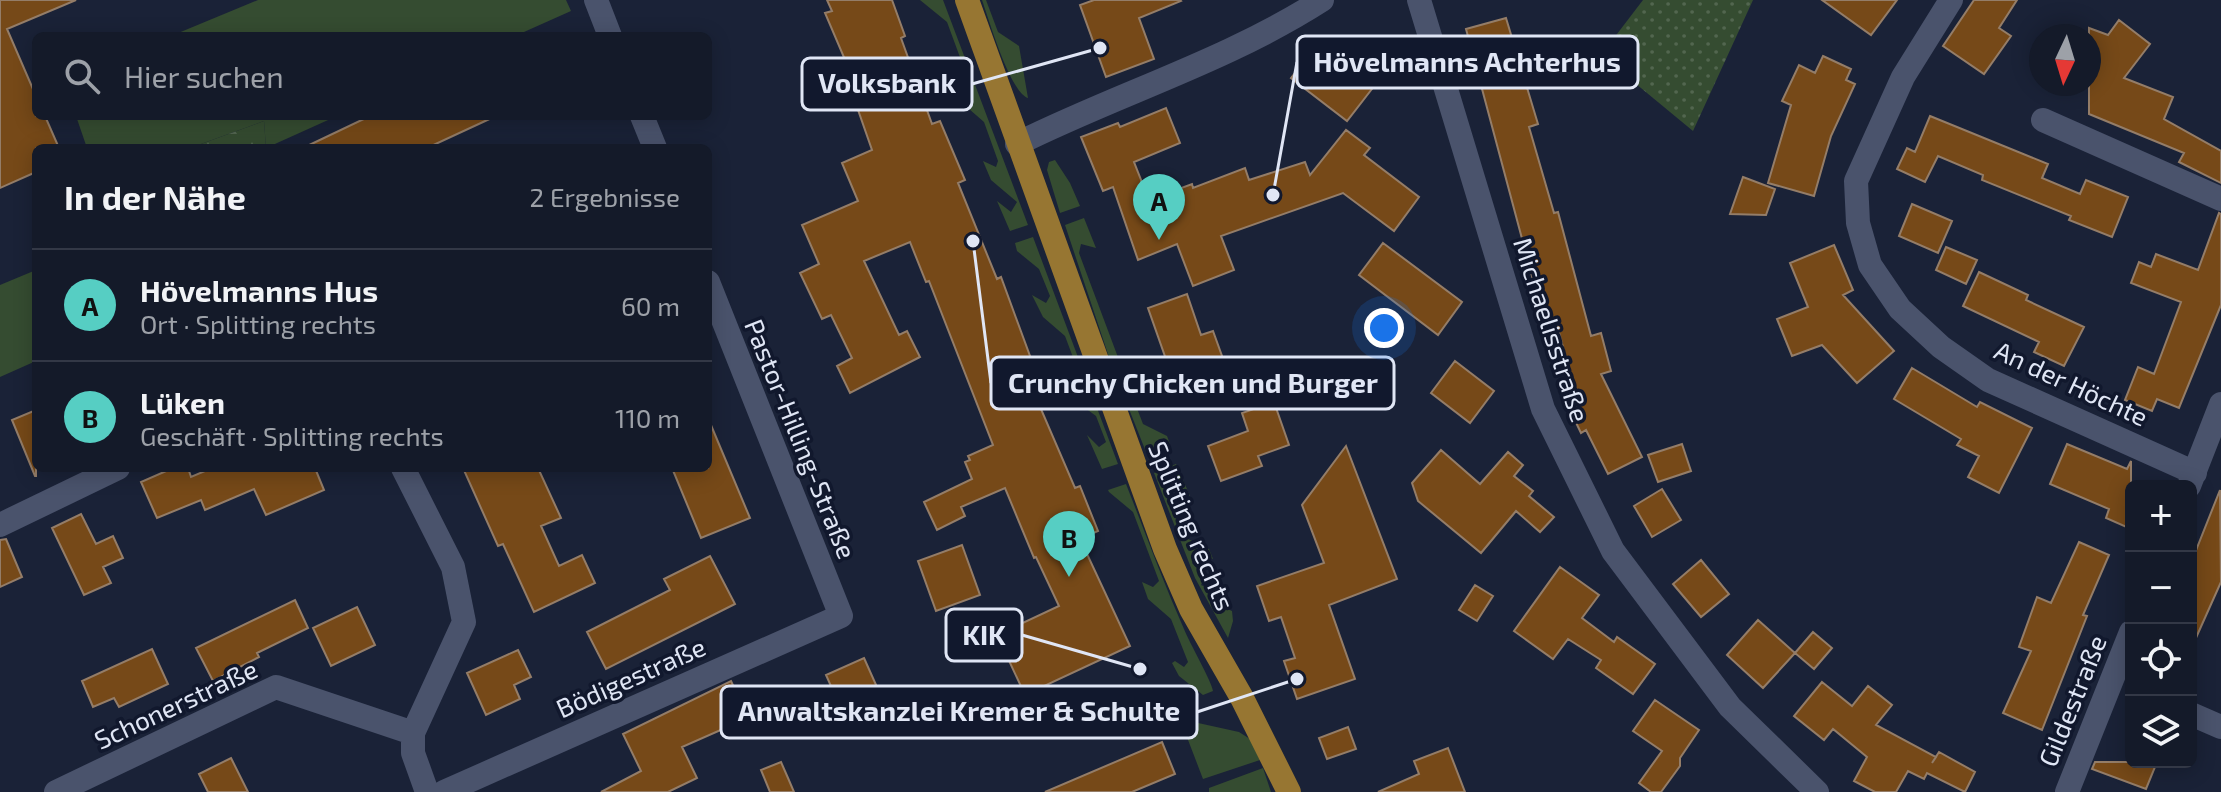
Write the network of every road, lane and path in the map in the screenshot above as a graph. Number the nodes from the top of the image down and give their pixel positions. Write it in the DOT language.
graph roads {
  1 [pos="596,0"];
  2 [pos="1322,0"];
  3 [pos="1419,0"];
  4 [pos="1951,0"];
  5 [pos="967,7"];
  6 [pos="608,32"];
  7 [pos="644,120"];
  8 [pos="2043,120"];
  9 [pos="653,144"];
  10 [pos="1017,144"];
  11 [pos="2221,199"];
  12 [pos="712,292"];
  13 [pos="2221,404"];
  14 [pos="110,472"];
  15 [pos="405,472"];
  16 [pos="2192,479"];
  17 [pos="0,525"];
  18 [pos="841,616"];
  19 [pos="2125,647"];
  20 [pos="2197,717"];
  21 [pos="2221,727"];
  22 [pos="413,733"];
  23 [pos="56,792"];
  24 [pos="427,792"];
  25 [pos="444,792"];
  26 [pos="1289,792"];
  27 [pos="1817,792"];
  28 [pos="2067,792"];
  1 -- 6 [label="street"];
  2 -- 10 [label="street"];
  3 -- 27 [label="street, Michaelisstraße"];
  4 -- 16 [label="street, An der Höchte"];
  5 -- 10 [label="main road, Splitting rechts"];
  7 -- 9 [label="street"];
  8 -- 11 [label="street"];
  10 -- 26 [label="main road, Splitting rechts"];
  12 -- 18 [label="street, Pastor-Hilling-Straße"];
  13 -- 16 [label="street"];
  14 -- 17 [label="street"];
  15 -- 22 [label="street"];
  18 -- 25 [label="street, Bödigestraße"];
  19 -- 28 [label="street, Gildestraße"];
  20 -- 21 [label="street"];
  22 -- 23 [label="street, Schonerstraße"];
  22 -- 24 [label="street"];
}
